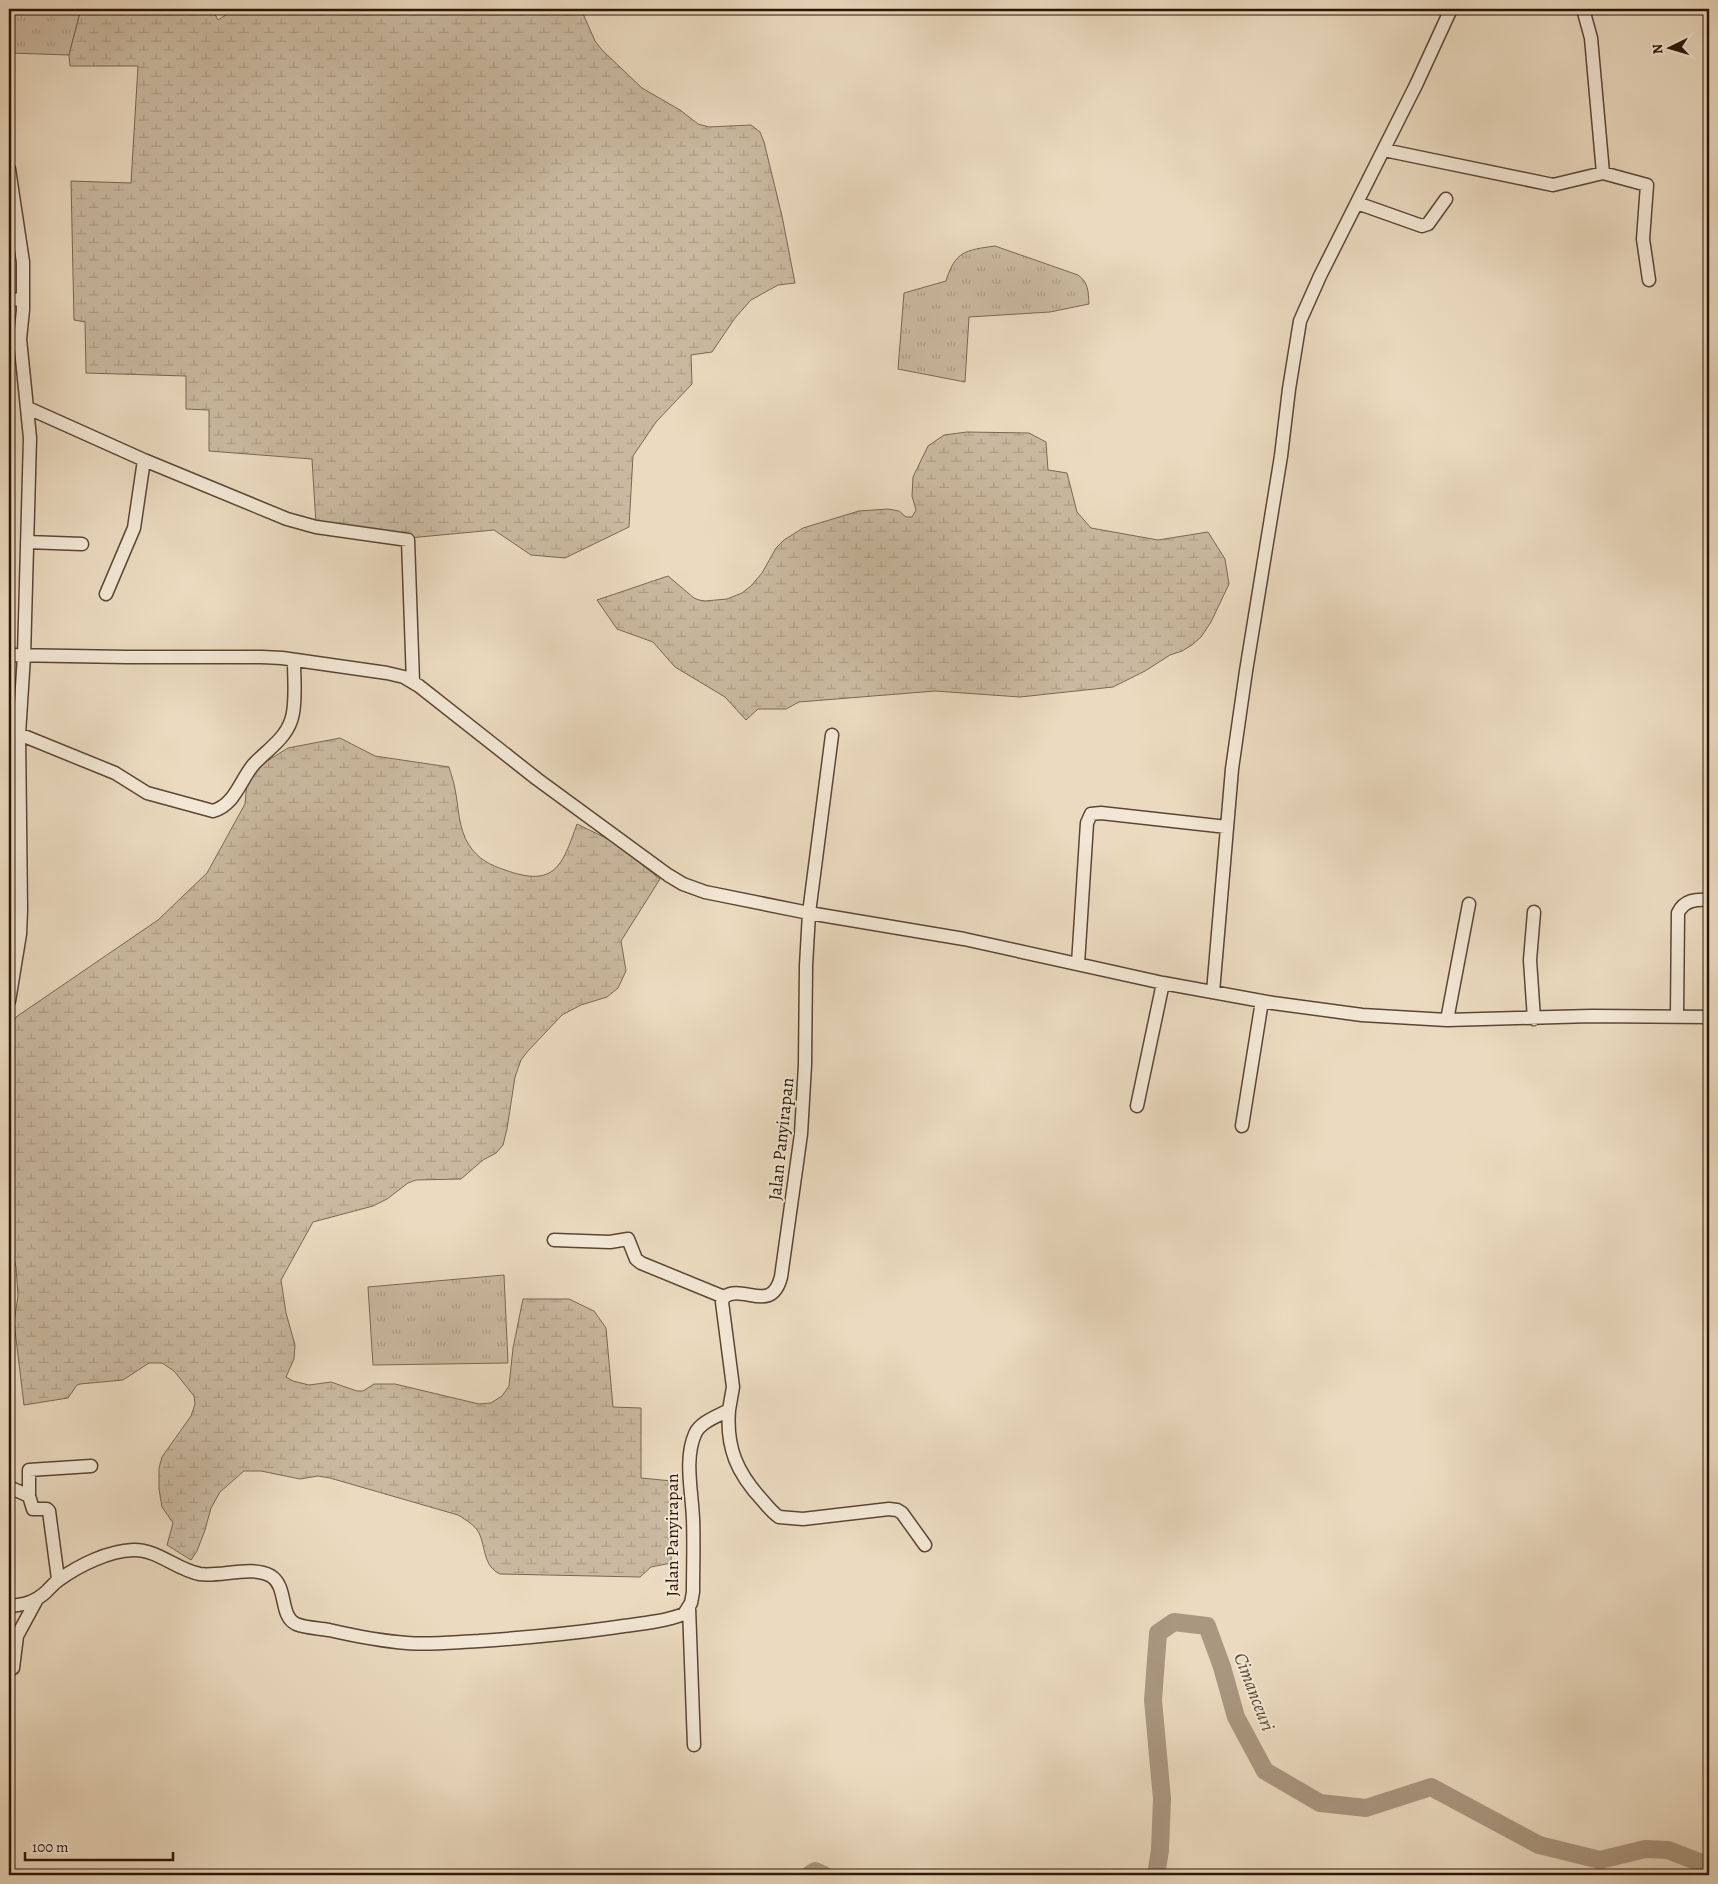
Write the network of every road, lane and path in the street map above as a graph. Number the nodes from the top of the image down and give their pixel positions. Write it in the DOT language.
graph roads {
  1 [pos="1451,9"];
  2 [pos="1583,9"];
  3 [pos="1384,150"];
  4 [pos="9,169"];
  5 [pos="1603,173"];
  6 [pos="1446,199"];
  7 [pos="1357,204"];
  8 [pos="1649,280"];
  9 [pos="23,299"];
  10 [pos="9,300"];
  11 [pos="28,408"];
  12 [pos="144,460"];
  13 [pos="27,542"];
  14 [pos="82,544"];
  15 [pos="106,594"];
  16 [pos="9,655"];
  17 [pos="24,656"];
  18 [pos="294,660"];
  19 [pos="413,682"];
  20 [pos="14,733"];
  21 [pos="832,735"];
  22 [pos="1227,827"];
  23 [pos="1709,900"];
  24 [pos="1469,904"];
  25 [pos="1534,912"];
  26 [pos="809,913"];
  27 [pos="1078,964"];
  28 [pos="1162,983"];
  29 [pos="1213,992"];
  30 [pos="9,1001"];
  31 [pos="1262,1001"];
  32 [pos="1677,1016"];
  33 [pos="1709,1017"];
  34 [pos="1534,1019"];
  35 [pos="1447,1020"];
  36 [pos="1137,1106"];
  37 [pos="1242,1126"];
  38 [pos="554,1240"];
  39 [pos="724,1298"];
  40 [pos="729,1410"];
  41 [pos="91,1466"];
  42 [pos="9,1487"];
  43 [pos="29,1496"];
  44 [pos="925,1544"];
  45 [pos="58,1580"];
  46 [pos="36,1601"];
  47 [pos="9,1606"];
  48 [pos="689,1607"];
  49 [pos="9,1670"];
  50 [pos="694,1746"];
  1 -- 3 [label="street"];
  2 -- 5 [label="street"];
  3 -- 5 [label="street"];
  3 -- 7 [label="street"];
  4 -- 9 [label="street"];
  5 -- 8 [label="street"];
  6 -- 7 [label="street"];
  7 -- 22 [label="street"];
  9 -- 10 [label="street"];
  9 -- 11 [label="street"];
  11 -- 12 [label="street"];
  11 -- 13 [label="street"];
  12 -- 15 [label="street"];
  12 -- 19 [label="street"];
  13 -- 14 [label="street"];
  13 -- 17 [label="street"];
  16 -- 17 [label="street"];
  17 -- 18 [label="street"];
  17 -- 20 [label="street"];
  18 -- 19 [label="street"];
  18 -- 20 [label="street"];
  19 -- 26 [label="street"];
  20 -- 30 [label="street"];
  21 -- 26 [label="street"];
  22 -- 27 [label="street"];
  22 -- 29 [label="street"];
  23 -- 32 [label="street"];
  24 -- 35 [label="street"];
  25 -- 34 [label="street"];
  26 -- 27 [label="street"];
  26 -- 39 [label="street, Jalan Panyirapan"];
  27 -- 28 [label="street"];
  28 -- 29 [label="street"];
  28 -- 36 [label="street"];
  29 -- 31 [label="street"];
  31 -- 35 [label="street"];
  31 -- 37 [label="street"];
  32 -- 33 [label="street"];
  32 -- 34 [label="street"];
  34 -- 35 [label="street"];
  38 -- 39 [label="street"];
  39 -- 40 [label="street"];
  40 -- 44 [label="street"];
  40 -- 48 [label="street, Jalan Panyirapan"];
  41 -- 43 [label="street"];
  42 -- 43 [label="street"];
  43 -- 45 [label="street"];
  45 -- 46 [label="street, Jalan Panyirapan"];
  45 -- 48 [label="street, Jalan Panyirapan"];
  46 -- 47 [label="street"];
  46 -- 49 [label="street"];
  48 -- 50 [label="street"];
}
